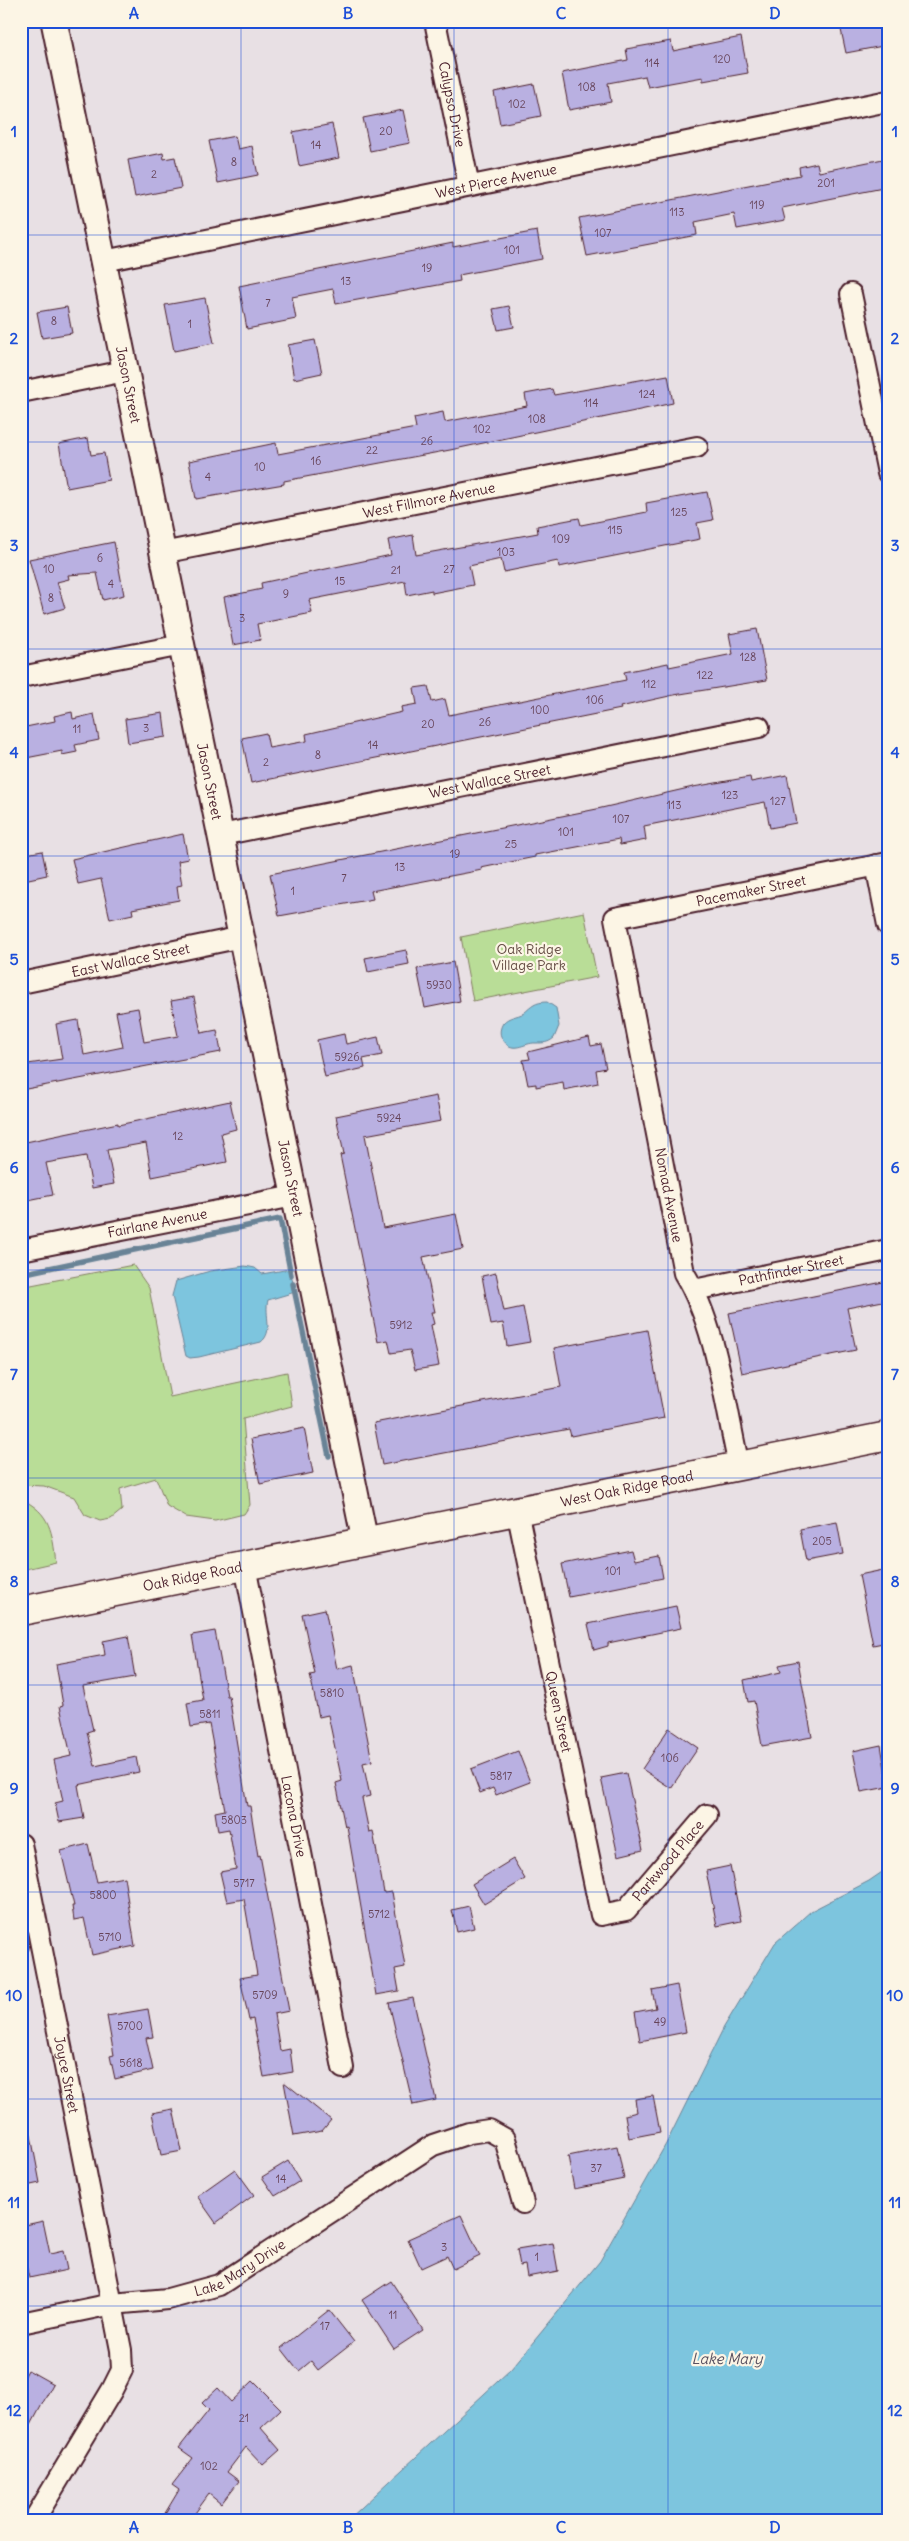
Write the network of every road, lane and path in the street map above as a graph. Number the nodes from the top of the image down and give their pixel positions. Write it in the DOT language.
graph roads {
  1 [pos="54,21"];
  2 [pos="435,21"];
  3 [pos="888,101"];
  4 [pos="469,186"];
  5 [pos="104,261"];
  6 [pos="851,294"];
  7 [pos="125,371"];
  8 [pos="21,392"];
  9 [pos="697,447"];
  10 [pos="888,473"];
  11 [pos="162,552"];
  12 [pos="182,645"];
  13 [pos="21,677"];
  14 [pos="758,727"];
  15 [pos="221,835"];
  16 [pos="882,864"];
  17 [pos="615,918"];
  18 [pos="888,925"];
  19 [pos="242,937"];
  20 [pos="21,983"];
  21 [pos="294,1196"];
  22 [pos="21,1250"];
  23 [pos="888,1250"];
  24 [pos="694,1290"];
  25 [pos="888,1436"];
  26 [pos="739,1466"];
  27 [pos="517,1510"];
  28 [pos="365,1541"];
  29 [pos="245,1566"];
  30 [pos="21,1611"];
  31 [pos="707,1816"];
  32 [pos="21,1844"];
  33 [pos="601,1915"];
  34 [pos="343,2068"];
  35 [pos="523,2203"];
  36 [pos="112,2304"];
  37 [pos="21,2323"];
  38 [pos="34,2520"];
  1 -- 5 [label="street, Jason Street"];
  2 -- 4 [label="street, Calypso Drive"];
  3 -- 4 [label="street, West Pierce Avenue"];
  4 -- 5 [label="street, West Pierce Avenue"];
  5 -- 7 [label="street, Jason Street"];
  6 -- 10 [label="street"];
  7 -- 8 [label="street"];
  7 -- 11 [label="street, Jason Street"];
  9 -- 11 [label="street, West Fillmore Avenue"];
  11 -- 12 [label="street, Jason Street"];
  12 -- 13 [label="street"];
  12 -- 15 [label="street, Jason Street"];
  14 -- 15 [label="street, West Wallace Street"];
  15 -- 19 [label="street, Jason Street"];
  16 -- 17 [label="street, Pacemaker Street"];
  16 -- 18 [label="street"];
  17 -- 24 [label="street, Nomad Avenue"];
  19 -- 20 [label="street, East Wallace Street"];
  19 -- 21 [label="street, Jason Street"];
  21 -- 22 [label="street, Fairlane Avenue"];
  21 -- 28 [label="street, Jason Street"];
  23 -- 24 [label="street, Pathfinder Street"];
  24 -- 26 [label="street, Nomad Avenue"];
  25 -- 26 [label="main road, West Oak Ridge Road"];
  26 -- 27 [label="main road, West Oak Ridge Road"];
  27 -- 28 [label="main road, West Oak Ridge Road"];
  27 -- 33 [label="street, Queen Street"];
  28 -- 29 [label="main road, Oak Ridge Road"];
  29 -- 30 [label="main road, Oak Ridge Road"];
  29 -- 34 [label="street, Lacona Drive"];
  31 -- 33 [label="street, Parkwood Place"];
  32 -- 36 [label="street, Joyce Street"];
  35 -- 36 [label="street, Lake Mary Drive"];
  36 -- 37 [label="street, Lake Mary Drive"];
  36 -- 38 [label="street"];
}
